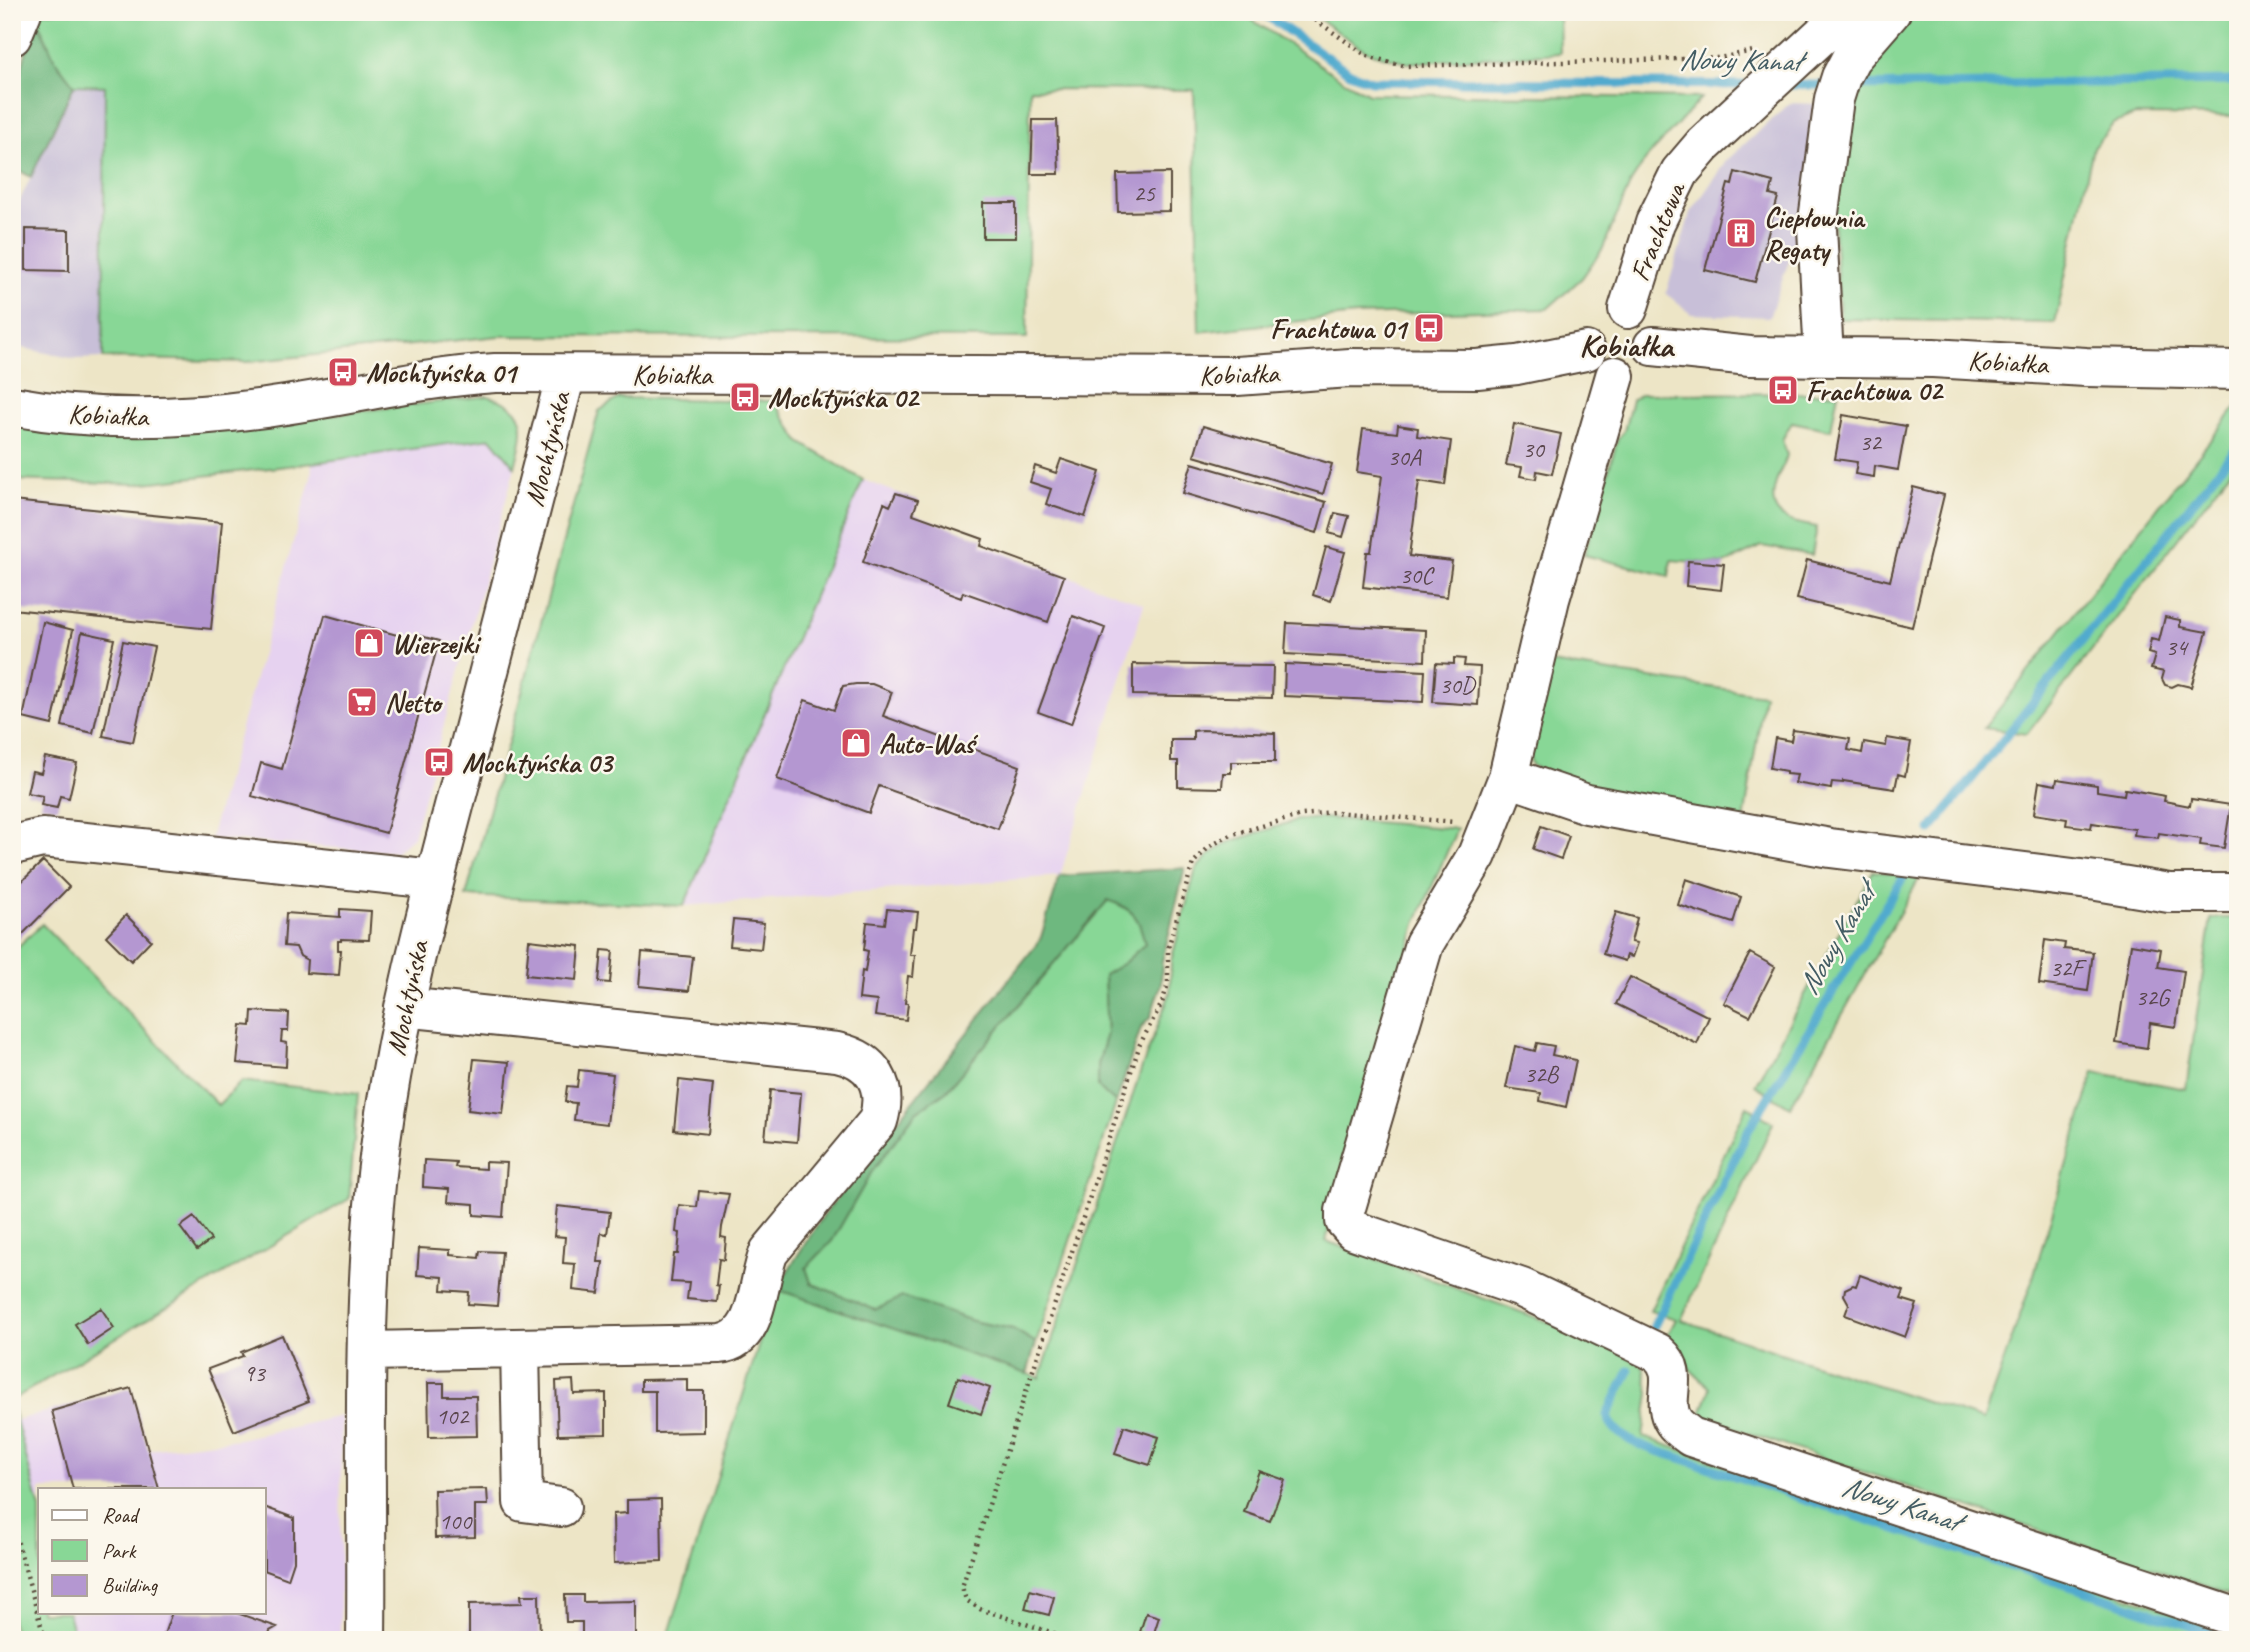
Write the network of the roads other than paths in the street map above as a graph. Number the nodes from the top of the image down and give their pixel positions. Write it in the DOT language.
graph roads {
  1 [pos="22,12"];
  2 [pos="1891,12"];
  3 [pos="1832,23"];
  4 [pos="12,36"];
  5 [pos="1628,309"];
  6 [pos="1653,346"];
  7 [pos="1586,351"];
  8 [pos="1824,357"];
  9 [pos="2238,370"];
  10 [pos="566,373"];
  11 [pos="1615,376"];
  12 [pos="12,407"];
  13 [pos="1502,792"];
  14 [pos="17,844"];
  15 [pos="434,879"];
  16 [pos="2238,893"];
  17 [pos="404,1007"];
  18 [pos="520,1348"];
  19 [pos="368,1351"];
  20 [pos="561,1507"];
  21 [pos="2238,1619"];
  22 [pos="366,1640"];
  1 -- 4 [label="street"];
  2 -- 8 [label="street"];
  3 -- 5 [label="street, Frachtowa"];
  5 -- 6 [label="street"];
  5 -- 7 [label="street"];
  6 -- 8 [label="street, Kobiałka"];
  6 -- 11 [label="street"];
  7 -- 10 [label="street, Kobiałka"];
  7 -- 11 [label="street"];
  8 -- 9 [label="street, Kobiałka"];
  10 -- 12 [label="street, Kobiałka"];
  10 -- 15 [label="street, Mochtyńska"];
  11 -- 13 [label="street"];
  13 -- 16 [label="street"];
  13 -- 21 [label="street"];
  14 -- 15 [label="street"];
  15 -- 17 [label="street, Mochtyńska"];
  17 -- 18 [label="street"];
  17 -- 19 [label="street, Mochtyńska"];
  18 -- 19 [label="street"];
  18 -- 20 [label="street"];
  19 -- 22 [label="street, Mochtyńska"];
}
